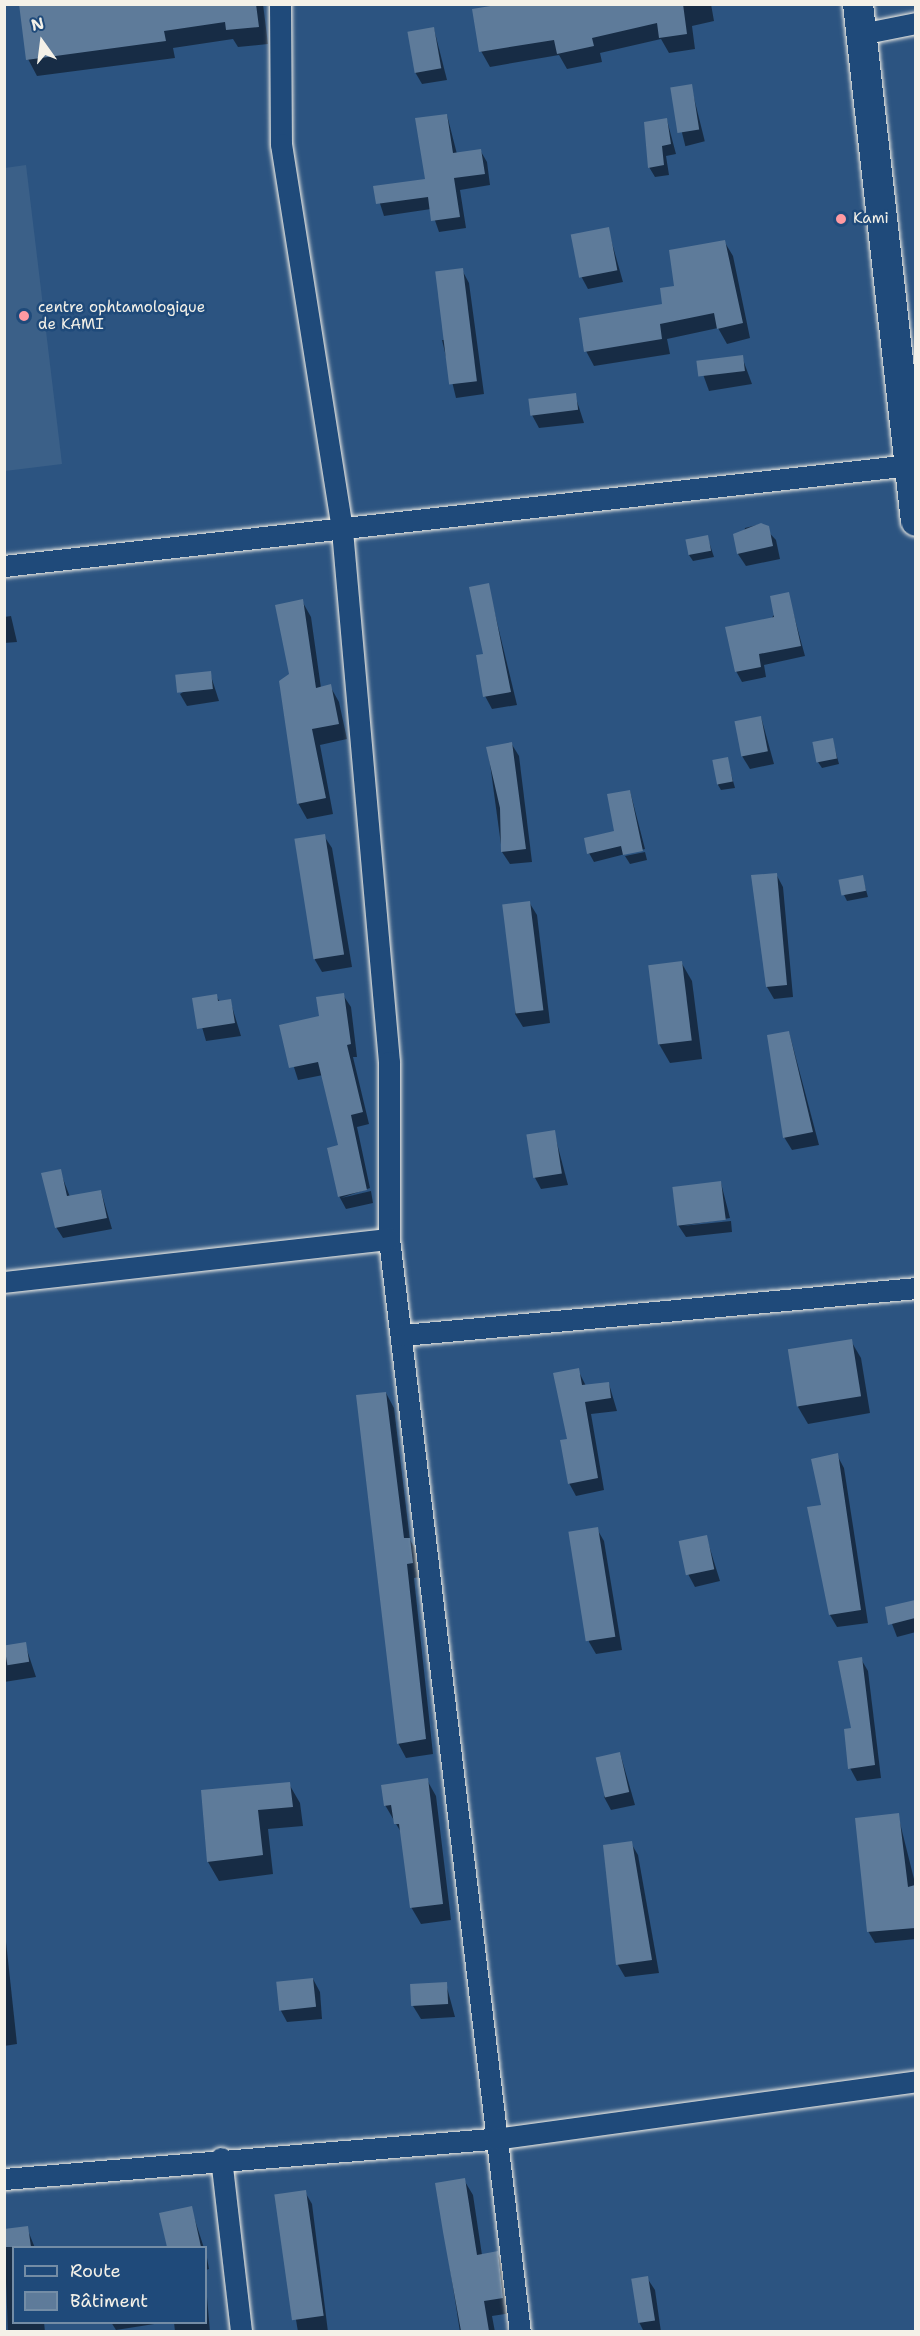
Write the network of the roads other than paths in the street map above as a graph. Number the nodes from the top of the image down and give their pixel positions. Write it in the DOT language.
graph roads {
  1 [pos="280,4"];
  2 [pos="858,4"];
  3 [pos="915,23"];
  4 [pos="861,34"];
  5 [pos="909,403"];
  6 [pos="910,465"];
  7 [pos="915,521"];
  8 [pos="342,530"];
  9 [pos="4,566"];
  10 [pos="389,1239"];
  11 [pos="4,1282"];
  12 [pos="915,1288"];
  13 [pos="403,1335"];
  14 [pos="915,2081"];
  15 [pos="495,2139"];
  16 [pos="221,2158"];
  17 [pos="4,2179"];
  18 [pos="241,2331"];
  19 [pos="520,2331"];
  1 -- 8 [label="street"];
  2 -- 4 [label="street"];
  3 -- 4 [label="street"];
  4 -- 5 [label="street"];
  5 -- 6 [label="street"];
  6 -- 7 [label="street"];
  6 -- 8 [label="street"];
  8 -- 9 [label="street"];
  8 -- 10 [label="street"];
  10 -- 11 [label="street"];
  10 -- 13 [label="street"];
  12 -- 13 [label="street"];
  13 -- 15 [label="street"];
  14 -- 15 [label="street"];
  15 -- 16 [label="street"];
  15 -- 19 [label="street"];
  16 -- 17 [label="street"];
  16 -- 18 [label="street"];
}
